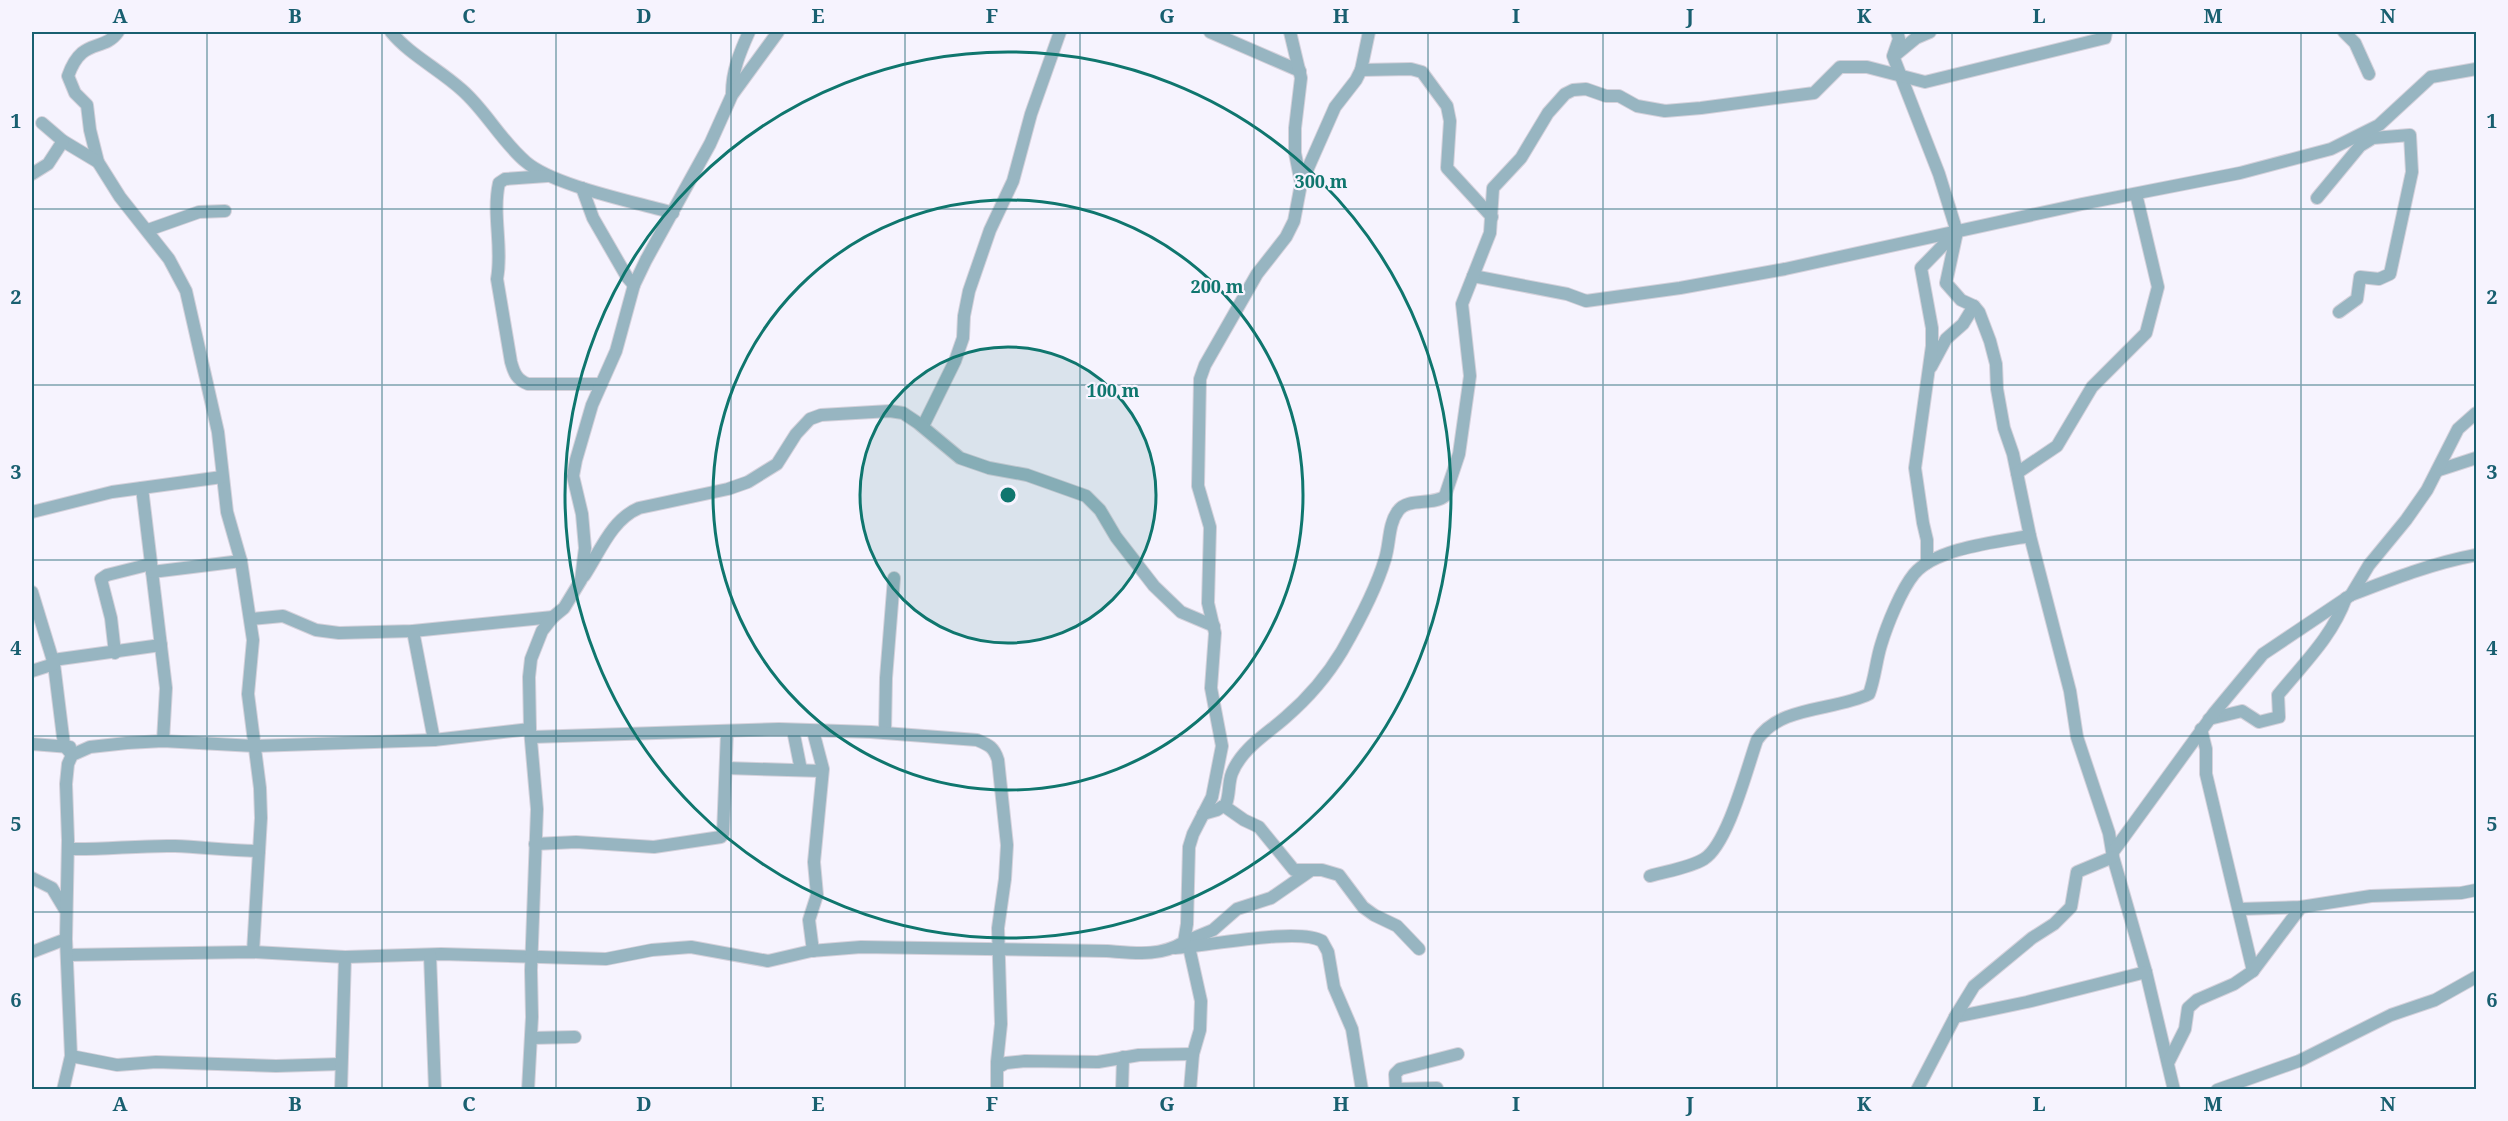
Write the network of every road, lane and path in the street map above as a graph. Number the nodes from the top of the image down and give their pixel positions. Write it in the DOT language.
graph roads {
  1 [pos="118,32"];
  2 [pos="391,32"];
  3 [pos="748,32"];
  4 [pos="777,32"];
  5 [pos="1060,32"];
  6 [pos="1210,32"];
  7 [pos="1290,32"];
  8 [pos="1369,32"];
  9 [pos="1897,32"];
  10 [pos="1930,32"];
  11 [pos="2106,32"];
  12 [pos="2344,32"];
  13 [pos="1893,56"];
  14 [pos="2476,69"];
  15 [pos="1361,70"];
  16 [pos="1300,71"];
  17 [pos="2368,74"];
  18 [pos="1901,75"];
  19 [pos="732,95"];
  20 [pos="42,123"];
  21 [pos="63,141"];
  22 [pos="98,162"];
  23 [pos="32,174"];
  24 [pos="551,176"];
  25 [pos="1301,184"];
  26 [pos="582,188"];
  27 [pos="2136,194"];
  28 [pos="2317,198"];
  29 [pos="225,211"];
  30 [pos="673,213"];
  31 [pos="1492,217"];
  32 [pos="148,230"];
  33 [pos="1957,232"];
  34 [pos="1473,276"];
  35 [pos="634,285"];
  36 [pos="1974,306"];
  37 [pos="2340,312"];
  38 [pos="1929,371"];
  39 [pos="602,384"];
  40 [pos="2476,413"];
  41 [pos="922,426"];
  42 [pos="2476,458"];
  43 [pos="2439,470"];
  44 [pos="2017,473"];
  45 [pos="222,477"];
  46 [pos="142,488"];
  47 [pos="32,512"];
  48 [pos="2030,536"];
  49 [pos="2476,555"];
  50 [pos="241,561"];
  51 [pos="1927,563"];
  52 [pos="152,568"];
  53 [pos="894,578"];
  54 [pos="581,580"];
  55 [pos="32,592"];
  56 [pos="2349,596"];
  57 [pos="553,617"];
  58 [pos="251,619"];
  59 [pos="1214,626"];
  60 [pos="413,631"];
  61 [pos="161,645"];
  62 [pos="115,653"];
  63 [pos="54,662"];
  64 [pos="32,671"];
  65 [pos="2205,724"];
  66 [pos="793,730"];
  67 [pos="813,731"];
  68 [pos="727,732"];
  69 [pos="531,733"];
  70 [pos="885,733"];
  71 [pos="434,740"];
  72 [pos="163,741"];
  73 [pos="32,744"];
  74 [pos="254,746"];
  75 [pos="73,750"];
  76 [pos="726,768"];
  77 [pos="801,770"];
  78 [pos="822,771"];
  79 [pos="1224,806"];
  80 [pos="1203,814"];
  81 [pos="535,844"];
  82 [pos="68,849"];
  83 [pos="259,851"];
  84 [pos="2113,854"];
  85 [pos="1310,871"];
  86 [pos="1650,876"];
  87 [pos="32,878"];
  88 [pos="2476,890"];
  89 [pos="2301,907"];
  90 [pos="2239,909"];
  91 [pos="66,912"];
  92 [pos="66,939"];
  93 [pos="1182,946"];
  94 [pos="1419,949"];
  95 [pos="998,950"];
  96 [pos="813,951"];
  97 [pos="32,952"];
  98 [pos="253,952"];
  99 [pos="67,955"];
  100 [pos="430,955"];
  101 [pos="531,956"];
  102 [pos="345,957"];
  103 [pos="2253,971"];
  104 [pos="2146,972"];
  105 [pos="2476,977"];
  106 [pos="1955,1017"];
  107 [pos="575,1037"];
  108 [pos="531,1038"];
  109 [pos="1193,1054"];
  110 [pos="1458,1054"];
  111 [pos="71,1056"];
  112 [pos="1123,1057"];
  113 [pos="2168,1063"];
  114 [pos="341,1064"];
  115 [pos="997,1068"];
  116 [pos="1437,1088"];
  117 [pos="63,1089"];
  118 [pos="341,1089"];
  119 [pos="435,1089"];
  120 [pos="528,1089"];
  121 [pos="997,1089"];
  122 [pos="1122,1089"];
  123 [pos="1190,1089"];
  124 [pos="1362,1089"];
  125 [pos="1396,1089"];
  126 [pos="1917,1089"];
  127 [pos="2174,1089"];
  128 [pos="2217,1089"];
  1 -- 22 [label="street"];
  2 -- 24 [label="street"];
  3 -- 19 [label="street"];
  4 -- 19 [label="street"];
  5 -- 41 [label="street"];
  6 -- 16 [label="street"];
  7 -- 16 [label="street"];
  8 -- 15 [label="street"];
  9 -- 13 [label="street"];
  10 -- 13 [label="street"];
  11 -- 18 [label="street"];
  12 -- 17 [label="street"];
  13 -- 18 [label="street"];
  14 -- 27 [label="street"];
  15 -- 25 [label="street"];
  15 -- 31 [label="street"];
  16 -- 25 [label="street"];
  18 -- 31 [label="street"];
  18 -- 33 [label="street"];
  19 -- 30 [label="street"];
  20 -- 21 [label="street"];
  21 -- 22 [label="street"];
  21 -- 23 [label="street"];
  22 -- 32 [label="street"];
  24 -- 26 [label="street"];
  24 -- 39 [label="street"];
  25 -- 59 [label="street"];
  26 -- 30 [label="street"];
  26 -- 35 [label="street"];
  27 -- 33 [label="street"];
  27 -- 44 [label="street"];
  28 -- 37 [label="street"];
  29 -- 32 [label="street"];
  30 -- 35 [label="street"];
  31 -- 34 [label="street"];
  32 -- 45 [label="street"];
  33 -- 34 [label="street"];
  33 -- 36 [label="street"];
  33 -- 38 [label="street"];
  34 -- 79 [label="street"];
  35 -- 39 [label="street"];
  36 -- 38 [label="street"];
  36 -- 44 [label="street"];
  38 -- 51 [label="street"];
  39 -- 54 [label="street"];
  40 -- 43 [label="street"];
  41 -- 54 [label="street"];
  41 -- 59 [label="street"];
  42 -- 43 [label="street"];
  43 -- 56 [label="street"];
  44 -- 48 [label="street"];
  45 -- 46 [label="street"];
  45 -- 50 [label="street"];
  46 -- 47 [label="street"];
  46 -- 52 [label="street"];
  48 -- 51 [label="street"];
  48 -- 84 [label="street"];
  49 -- 56 [label="street"];
  50 -- 52 [label="street"];
  50 -- 58 [label="street"];
  51 -- 86 [label="street"];
  52 -- 61 [label="street"];
  52 -- 62 [label="street"];
  53 -- 70 [label="street"];
  54 -- 57 [label="street"];
  55 -- 63 [label="street"];
  56 -- 65 [label="street"];
  56 -- 65 [label="street"];
  57 -- 60 [label="street"];
  57 -- 69 [label="street"];
  58 -- 60 [label="street"];
  58 -- 74 [label="street"];
  59 -- 80 [label="street"];
  60 -- 71 [label="street"];
  61 -- 62 [label="street"];
  61 -- 72 [label="street"];
  62 -- 63 [label="street"];
  63 -- 64 [label="street"];
  63 -- 75 [label="street"];
  65 -- 84 [label="street"];
  65 -- 90 [label="street"];
  66 -- 67 [label="street"];
  66 -- 68 [label="street"];
  66 -- 77 [label="street"];
  67 -- 70 [label="street"];
  67 -- 78 [label="street"];
  68 -- 69 [label="street"];
  68 -- 76 [label="street"];
  69 -- 71 [label="street"];
  69 -- 81 [label="street"];
  70 -- 95 [label="street"];
  71 -- 74 [label="street"];
  72 -- 74 [label="street"];
  72 -- 75 [label="street"];
  73 -- 75 [label="street"];
  74 -- 83 [label="street"];
  75 -- 82 [label="street"];
  76 -- 77 [label="street"];
  76 -- 81 [label="street"];
  77 -- 78 [label="street"];
  78 -- 96 [label="street"];
  79 -- 80 [label="street"];
  79 -- 85 [label="street"];
  80 -- 93 [label="street"];
  81 -- 101 [label="street"];
  82 -- 83 [label="street"];
  82 -- 91 [label="street"];
  83 -- 98 [label="street"];
  84 -- 104 [label="street"];
  84 -- 106 [label="street"];
  85 -- 93 [label="street"];
  85 -- 94 [label="street"];
  87 -- 91 [label="street"];
  88 -- 89 [label="street"];
  89 -- 90 [label="street"];
  89 -- 103 [label="street"];
  90 -- 103 [label="street"];
  91 -- 92 [label="street"];
  92 -- 97 [label="street"];
  92 -- 99 [label="street"];
  93 -- 95 [label="street"];
  93 -- 109 [label="street"];
  93 -- 124 [label="street"];
  95 -- 96 [label="street"];
  95 -- 115 [label="street"];
  96 -- 101 [label="street"];
  98 -- 99 [label="street"];
  98 -- 102 [label="street"];
  99 -- 111 [label="street"];
  100 -- 101 [label="street"];
  100 -- 102 [label="street"];
  100 -- 119 [label="street"];
  101 -- 108 [label="street"];
  102 -- 114 [label="street"];
  103 -- 113 [label="street"];
  104 -- 106 [label="street"];
  104 -- 113 [label="street"];
  105 -- 128 [label="street"];
  106 -- 126 [label="street"];
  107 -- 108 [label="street"];
  108 -- 120 [label="street"];
  109 -- 112 [label="street"];
  109 -- 123 [label="street"];
  110 -- 125 [label="street"];
  111 -- 114 [label="street"];
  111 -- 117 [label="street"];
  112 -- 115 [label="street"];
  112 -- 122 [label="street"];
  113 -- 127 [label="street"];
  114 -- 118 [label="street"];
  115 -- 121 [label="street"];
  116 -- 125 [label="street"];
}
